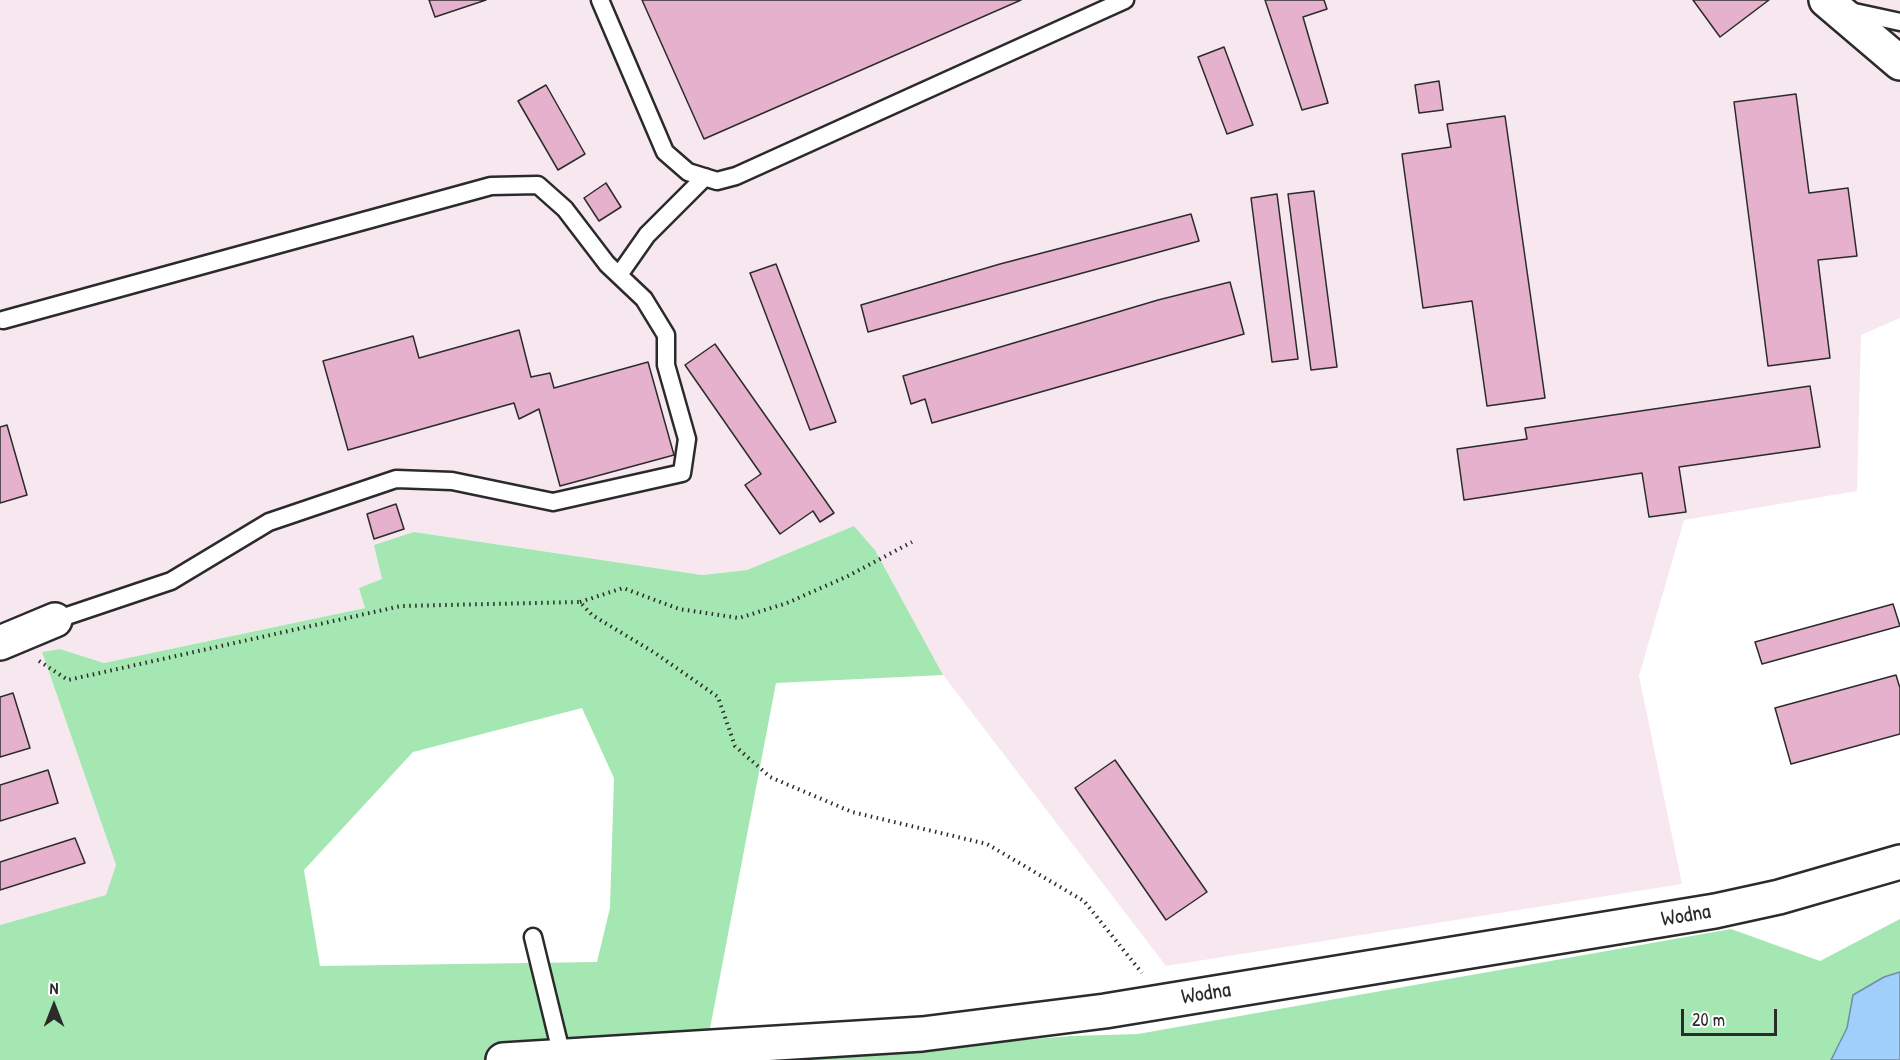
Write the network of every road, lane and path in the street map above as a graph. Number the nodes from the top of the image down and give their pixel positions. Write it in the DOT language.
graph roads {
  1 [pos="600,0"];
  2 [pos="1125,0"];
  3 [pos="1829,4"];
  4 [pos="1900,22"];
  5 [pos="1900,63"];
  6 [pos="705,177"];
  7 [pos="619,275"];
  8 [pos="3,320"];
  9 [pos="912,542"];
  10 [pos="580,602"];
  11 [pos="55,620"];
  12 [pos="3,641"];
  13 [pos="1900,862"];
  14 [pos="533,937"];
  15 [pos="1151,1003"];
  16 [pos="562,1056"];
  17 [pos="503,1060"];
  1 -- 6 [label="lane"];
  2 -- 6 [label="lane"];
  3 -- 4 [label="lane"];
  3 -- 5 [label="street"];
  6 -- 7 [label="lane"];
  7 -- 8 [label="lane"];
  7 -- 11 [label="lane"];
  9 -- 10 [label="path"];
  10 -- 12 [label="path"];
  10 -- 15 [label="path"];
  11 -- 12 [label="street"];
  13 -- 15 [label="street, Wodna"];
  14 -- 16 [label="lane"];
  15 -- 16 [label="street, Wodna"];
  16 -- 17 [label="street, Wodna"];
}
